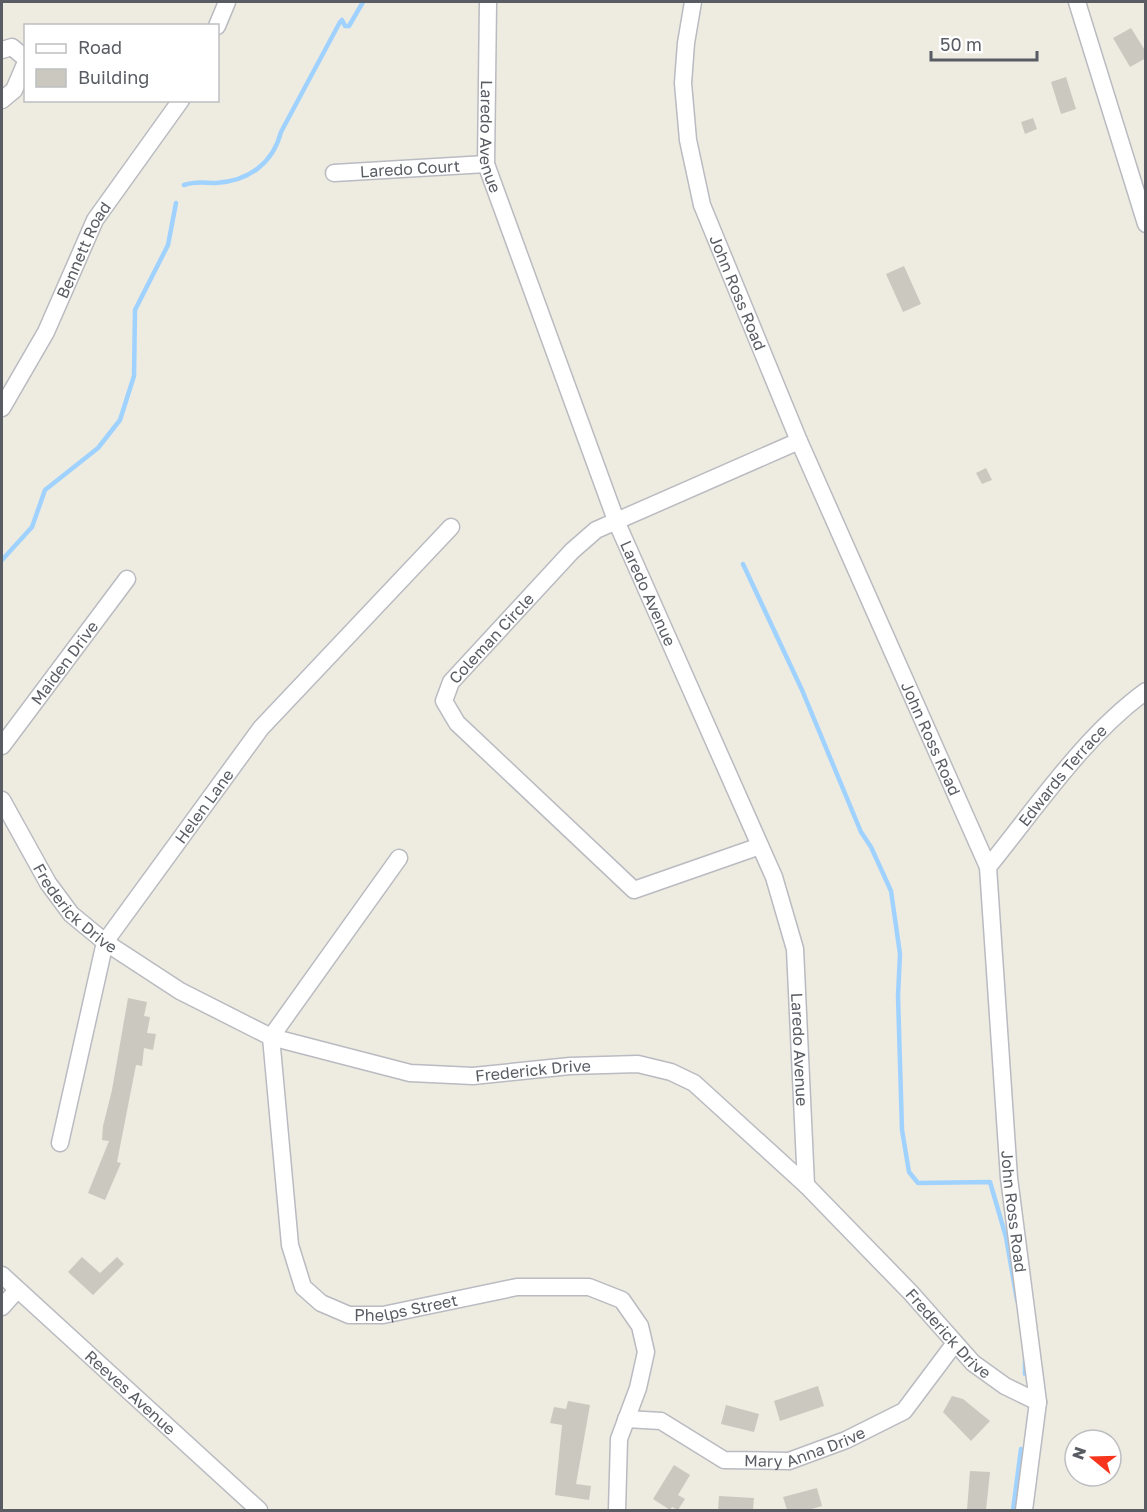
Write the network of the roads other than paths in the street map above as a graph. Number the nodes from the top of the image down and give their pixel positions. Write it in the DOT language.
graph roads {
  1 [pos="227,2"];
  2 [pos="488,2"];
  3 [pos="693,2"];
  4 [pos="1077,2"];
  5 [pos="218,24"];
  6 [pos="2,50"];
  7 [pos="24,58"];
  8 [pos="24,65"];
  9 [pos="2,100"];
  10 [pos="180,102"];
  11 [pos="486,164"];
  12 [pos="334,173"];
  13 [pos="1146,224"];
  14 [pos="2,408"];
  15 [pos="800,441"];
  16 [pos="617,523"];
  17 [pos="451,527"];
  18 [pos="127,579"];
  19 [pos="1146,691"];
  20 [pos="2,746"];
  21 [pos="2,800"];
  22 [pos="760,846"];
  23 [pos="399,858"];
  24 [pos="988,867"];
  25 [pos="105,942"];
  26 [pos="271,1037"];
  27 [pos="60,1143"];
  28 [pos="806,1185"];
  29 [pos="2,1275"];
  30 [pos="17,1290"];
  31 [pos="2,1307"];
  32 [pos="955,1343"];
  33 [pos="1038,1402"];
  34 [pos="626,1419"];
  35 [pos="259,1510"];
  36 [pos="618,1510"];
  37 [pos="1024,1510"];
  1 -- 5 [label="street"];
  2 -- 11 [label="street, Laredo Avenue"];
  3 -- 15 [label="street, John Ross Road"];
  4 -- 13 [label="street"];
  6 -- 7 [label="street"];
  8 -- 9 [label="street"];
  10 -- 14 [label="street, Bennett Road"];
  11 -- 12 [label="street, Laredo Court"];
  11 -- 16 [label="street, Laredo Avenue"];
  15 -- 16 [label="street, Coleman Circle"];
  15 -- 24 [label="street, John Ross Road"];
  16 -- 22 [label="street, Laredo Avenue"];
  16 -- 22 [label="street, Coleman Circle"];
  17 -- 25 [label="street, Helen Lane"];
  18 -- 20 [label="street, Maiden Drive"];
  19 -- 24 [label="street, Edwards Terrace"];
  21 -- 25 [label="street, Frederick Drive"];
  22 -- 28 [label="street, Laredo Avenue"];
  23 -- 26 [label="street"];
  24 -- 33 [label="street, John Ross Road"];
  25 -- 26 [label="street, Frederick Drive"];
  25 -- 27 [label="street, Helen Lane"];
  26 -- 28 [label="street, Frederick Drive"];
  26 -- 34 [label="street, Phelps Street"];
  28 -- 32 [label="street, Frederick Drive"];
  29 -- 30 [label="street, Reeves Avenue"];
  30 -- 31 [label="street"];
  30 -- 35 [label="street, Reeves Avenue"];
  32 -- 33 [label="street, Frederick Drive"];
  32 -- 34 [label="street, Mary Anna Drive"];
  33 -- 37 [label="street, John Ross Road"];
  34 -- 36 [label="street, Phelps Street"];
}
